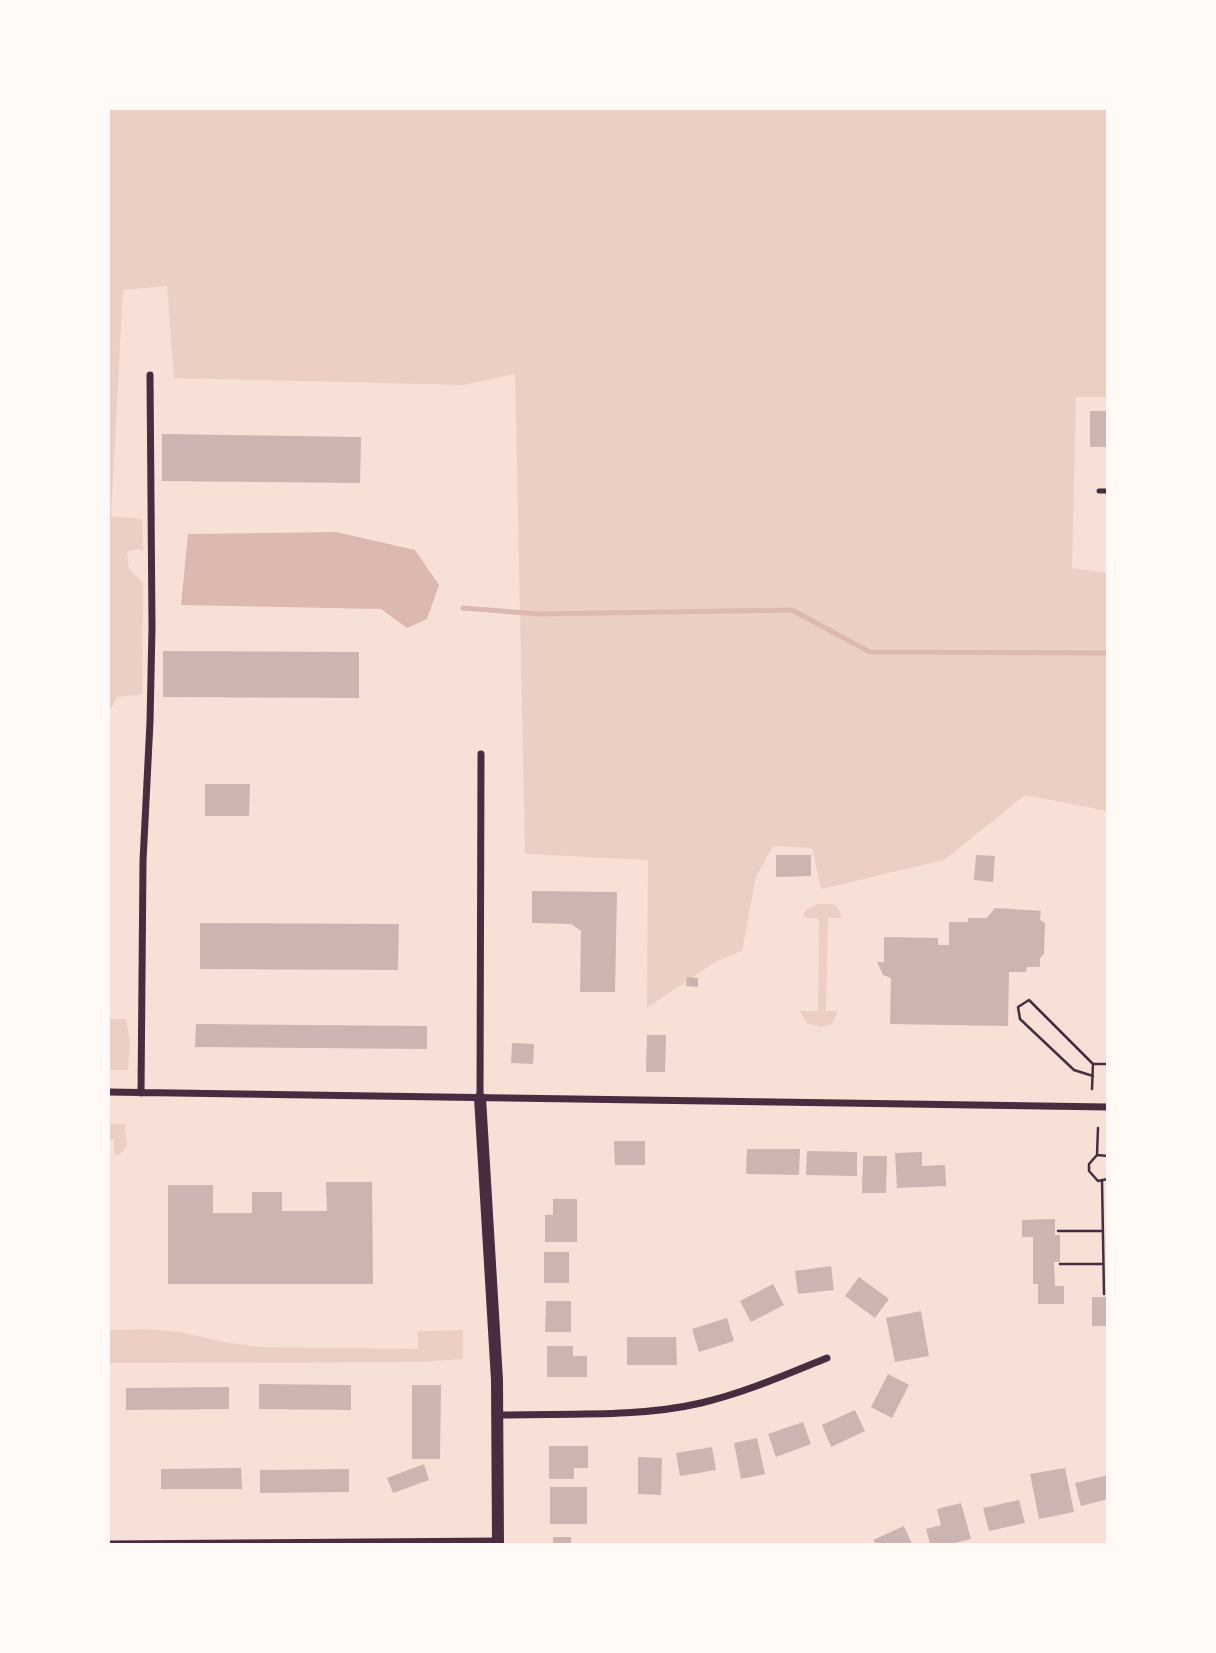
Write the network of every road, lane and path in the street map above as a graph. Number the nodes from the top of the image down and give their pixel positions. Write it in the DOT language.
graph roads {
  1 [pos="150,375"];
  2 [pos="1099,491"];
  3 [pos="1108,491"];
  4 [pos="481,754"];
  5 [pos="1093,1064"];
  6 [pos="1108,1064"];
  7 [pos="1093,1076"];
  8 [pos="1092,1089"];
  9 [pos="108,1092"];
  10 [pos="141,1093"];
  11 [pos="480,1098"];
  12 [pos="1108,1107"];
  13 [pos="1098,1128"];
  14 [pos="1097,1155"];
  15 [pos="1108,1156"];
  16 [pos="1108,1179"];
  17 [pos="1102,1180"];
  18 [pos="1058,1231"];
  19 [pos="1103,1231"];
  20 [pos="1105,1239"];
  21 [pos="1105,1262"];
  22 [pos="1060,1264"];
  23 [pos="1106,1288"];
  24 [pos="1104,1294"];
  25 [pos="827,1358"];
  26 [pos="498,1415"];
  27 [pos="372,1543"];
  28 [pos="498,1543"];
  29 [pos="108,1544"];
  1 -- 10 [label="street"];
  2 -- 3 [label="lane"];
  4 -- 11 [label="street"];
  5 -- 6 [label="path"];
  5 -- 7 [label="path"];
  5 -- 7 [label="path"];
  7 -- 8 [label="path"];
  9 -- 10 [label="street"];
  10 -- 11 [label="street"];
  11 -- 12 [label="street"];
  11 -- 26 [label="street"];
  13 -- 14 [label="path"];
  14 -- 15 [label="path"];
  14 -- 17 [label="path"];
  16 -- 17 [label="path"];
  17 -- 19 [label="path"];
  18 -- 19 [label="path"];
  19 -- 20 [label="path"];
  20 -- 21 [label="path"];
  21 -- 22 [label="path"];
  21 -- 23 [label="path"];
  23 -- 24 [label="path"];
  25 -- 26 [label="street"];
  26 -- 28 [label="street"];
  27 -- 28 [label="street"];
  27 -- 29 [label="street"];
}
